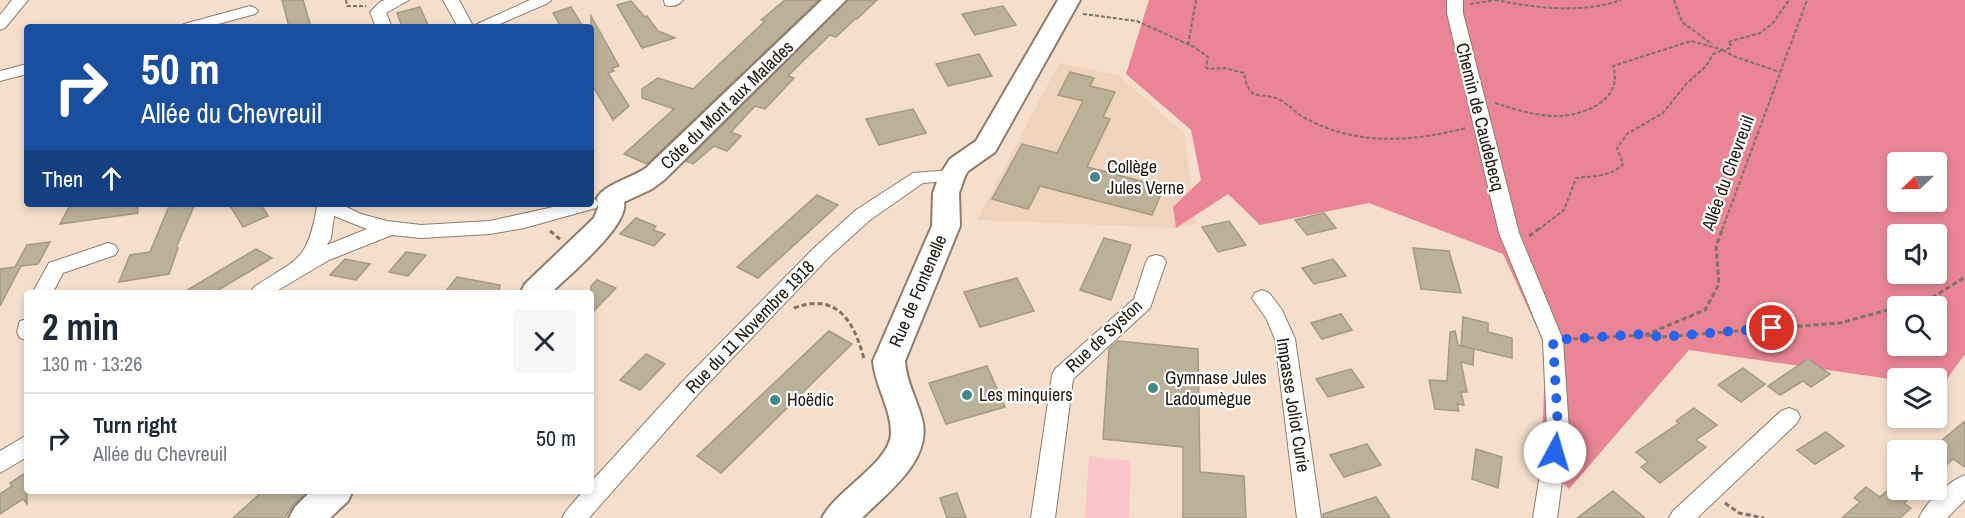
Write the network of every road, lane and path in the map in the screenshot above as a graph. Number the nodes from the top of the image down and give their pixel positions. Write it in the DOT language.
graph roads {
  1 [pos="20,0"];
  2 [pos="401,0"];
  3 [pos="451,0"];
  4 [pos="543,0"];
  5 [pos="835,0"];
  6 [pos="1196,0"];
  7 [pos="1495,0"];
  8 [pos="1621,0"];
  9 [pos="1674,0"];
  10 [pos="1789,0"];
  11 [pos="1807,0"];
  12 [pos="1455,4"];
  13 [pos="1066,5"];
  14 [pos="520,12"];
  15 [pos="251,13"];
  16 [pos="202,24"];
  17 [pos="383,24"];
  18 [pos="464,24"];
  19 [pos="488,24"];
  20 [pos="527,24"];
  21 [pos="0,25"];
  22 [pos="1188,45"];
  23 [pos="1724,50"];
  24 [pos="24,70"];
  25 [pos="1780,72"];
  26 [pos="0,76"];
  27 [pos="1476,99"];
  28 [pos="1471,127"];
  29 [pos="952,176"];
  30 [pos="597,202"];
  31 [pos="325,207"];
  32 [pos="330,207"];
  33 [pos="580,207"];
  34 [pos="526,223"];
  35 [pos="393,228"];
  36 [pos="1509,233"];
  37 [pos="108,250"];
  38 [pos="308,261"];
  39 [pos="567,261"];
  40 [pos="1156,262"];
  41 [pos="1965,277"];
  42 [pos="44,290"];
  43 [pos="264,290"];
  44 [pos="536,290"];
  45 [pos="1935,296"];
  46 [pos="1262,298"];
  47 [pos="1887,309"];
  48 [pos="757,319"];
  49 [pos="1645,334"];
  50 [pos="1553,340"];
  51 [pos="863,368"];
  52 [pos="1789,417"];
  53 [pos="24,447"];
  54 [pos="0,463"];
  55 [pos="1965,485"];
  56 [pos="332,494"];
  57 [pos="1739,513"];
  58 [pos="307,518"];
  59 [pos="574,518"];
  60 [pos="840,518"];
  61 [pos="1043,518"];
  62 [pos="1309,518"];
  63 [pos="1545,518"];
  64 [pos="1681,518"];
  65 [pos="1764,518"];
  66 [pos="1931,518"];
  1 -- 21 [label="street"];
  2 -- 17 [label="street"];
  3 -- 18 [label="street"];
  4 -- 14 [label="street"];
  5 -- 30 [label="street, Côte du Mont aux Malades"];
  6 -- 22 [label="path"];
  7 -- 8 [label="path"];
  7 -- 12 [label="path"];
  9 -- 23 [label="path"];
  10 -- 23 [label="path"];
  11 -- 25 [label="path, Allée du Chevreuil"];
  12 -- 27 [label="street, Chemin de Caudebecq"];
  13 -- 22 [label="path"];
  13 -- 29 [label="street"];
  14 -- 19 [label="street"];
  14 -- 20 [label="street"];
  15 -- 16 [label="street"];
  22 -- 28 [label="path"];
  23 -- 25 [label="path"];
  23 -- 27 [label="path"];
  23 -- 36 [label="path"];
  24 -- 26 [label="street"];
  25 -- 49 [label="path, Allée du Chevreuil"];
  27 -- 36 [label="street, Chemin de Caudebecq"];
  29 -- 48 [label="street, Rue du 11 Novembre 1918"];
  29 -- 60 [label="street, Rue de Fontenelle"];
  30 -- 39 [label="street"];
  31 -- 38 [label="street"];
  32 -- 35 [label="street"];
  33 -- 34 [label="street"];
  34 -- 35 [label="street"];
  34 -- 39 [label="path"];
  35 -- 38 [label="street"];
  36 -- 50 [label="street, Chemin de Caudebecq"];
  37 -- 42 [label="street"];
  38 -- 43 [label="street"];
  39 -- 44 [label="street"];
  40 -- 61 [label="street, Rue de Syston"];
  41 -- 45 [label="path"];
  46 -- 62 [label="street, Impasse Joliot Curie"];
  47 -- 49 [label="path"];
  48 -- 51 [label="path"];
  48 -- 59 [label="street, Rue du 11 Novembre 1918"];
  49 -- 50 [label="path, Allée du Chevreuil"];
  50 -- 63 [label="street, Chemin de Caudebecq"];
  52 -- 64 [label="street"];
  53 -- 54 [label="street"];
  55 -- 66 [label="street"];
  56 -- 58 [label="street"];
  57 -- 65 [label="path"];
}
